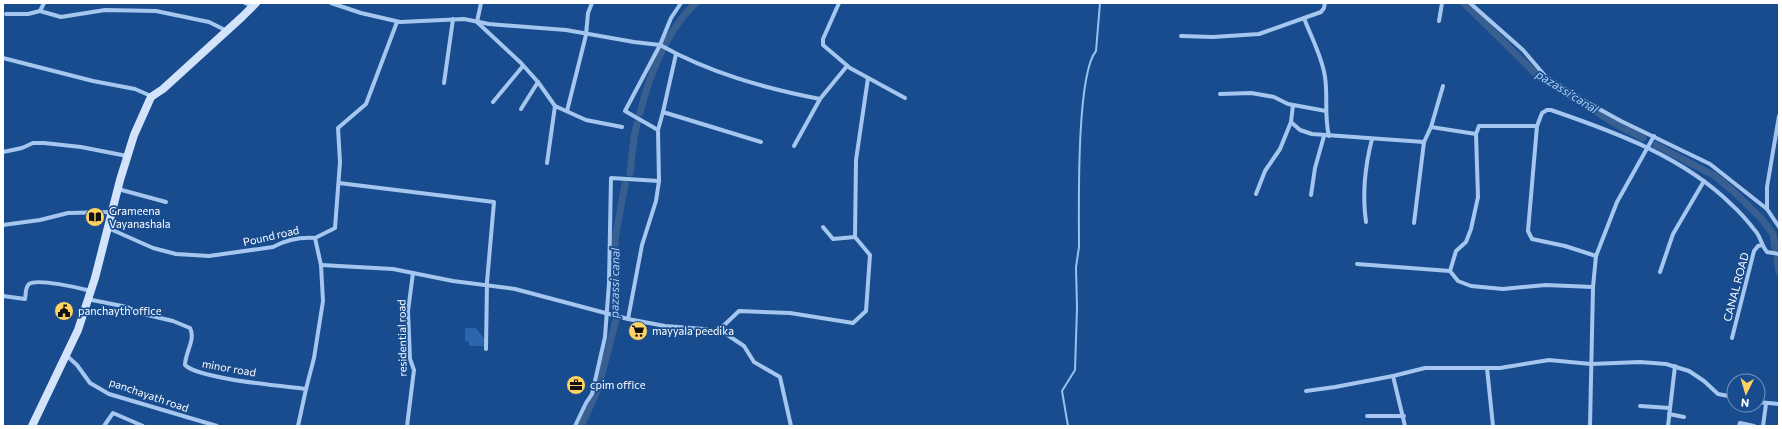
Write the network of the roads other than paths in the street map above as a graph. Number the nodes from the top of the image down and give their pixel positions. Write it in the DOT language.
graph roads {
  1 [pos="44,3"];
  2 [pos="331,3"];
  3 [pos="481,3"];
  4 [pos="592,3"];
  5 [pos="681,3"];
  6 [pos="839,3"];
  7 [pos="1325,3"];
  8 [pos="1442,3"];
  9 [pos="1470,3"];
  10 [pos="251,4"];
  11 [pos="40,11"];
  12 [pos="6,14"];
  13 [pos="1304,18"];
  14 [pos="453,20"];
  15 [pos="1439,21"];
  16 [pos="397,22"];
  17 [pos="477,22"];
  18 [pos="227,31"];
  19 [pos="586,35"];
  20 [pos="1181,36"];
  21 [pos="660,45"];
  22 [pos="676,54"];
  23 [pos="3,58"];
  24 [pos="523,66"];
  25 [pos="847,66"];
  26 [pos="868,78"];
  27 [pos="538,82"];
  28 [pos="444,83"];
  29 [pos="1443,86"];
  30 [pos="1220,94"];
  31 [pos="152,97"];
  32 [pos="905,98"];
  33 [pos="820,99"];
  34 [pos="493,102"];
  35 [pos="1293,105"];
  36 [pos="555,106"];
  37 [pos="521,109"];
  38 [pos="567,111"];
  39 [pos="1326,111"];
  40 [pos="663,112"];
  41 [pos="1779,116"];
  42 [pos="1291,122"];
  43 [pos="1537,126"];
  44 [pos="622,127"];
  45 [pos="1431,127"];
  46 [pos="658,130"];
  47 [pos="1476,134"];
  48 [pos="1327,136"];
  49 [pos="1654,136"];
  50 [pos="1372,138"];
  51 [pos="761,142"];
  52 [pos="1424,142"];
  53 [pos="794,146"];
  54 [pos="1648,148"];
  55 [pos="3,152"];
  56 [pos="127,156"];
  57 [pos="547,163"];
  58 [pos="1704,180"];
  59 [pos="659,181"];
  60 [pos="339,183"];
  61 [pos="118,188"];
  62 [pos="1256,194"];
  63 [pos="1311,195"];
  64 [pos="166,202"];
  65 [pos="1767,209"];
  66 [pos="112,212"];
  67 [pos="1366,222"];
  68 [pos="1414,223"];
  69 [pos="3,225"];
  70 [pos="823,227"];
  71 [pos="1779,227"];
  72 [pos="108,228"];
  73 [pos="855,237"];
  74 [pos="315,238"];
  75 [pos="1762,245"];
  76 [pos="1779,254"];
  77 [pos="1596,256"];
  78 [pos="1357,264"];
  79 [pos="320,265"];
  80 [pos="1450,271"];
  81 [pos="1660,272"];
  82 [pos="413,273"];
  83 [pos="487,286"];
  84 [pos="1593,287"];
  85 [pos="91,291"];
  86 [pos="3,296"];
  87 [pos="87,300"];
  88 [pos="608,313"];
  89 [pos="628,319"];
  90 [pos="717,332"];
  91 [pos="1732,338"];
  92 [pos="486,349"];
  93 [pos="65,354"];
  94 [pos="1591,364"];
  95 [pos="1675,366"];
  96 [pos="1487,368"];
  97 [pos="1393,376"];
  98 [pos="306,389"];
  99 [pos="1306,391"];
  100 [pos="1726,396"];
  101 [pos="1766,404"];
  102 [pos="1779,404"];
  103 [pos="1640,406"];
  104 [pos="1670,408"];
  105 [pos="1765,413"];
  106 [pos="1669,414"];
  107 [pos="1367,416"];
  108 [pos="1404,416"];
  109 [pos="1684,417"];
  110 [pos="32,426"];
  111 [pos="104,426"];
  112 [pos="143,426"];
  113 [pos="217,426"];
  114 [pos="298,426"];
  115 [pos="407,426"];
  116 [pos="575,426"];
  117 [pos="791,426"];
  118 [pos="1406,426"];
  119 [pos="1493,426"];
  120 [pos="1590,426"];
  121 [pos="1668,426"];
  122 [pos="1739,426"];
  123 [pos="1754,426"];
  124 [pos="1763,426"];
  1 -- 11 [label="street"];
  2 -- 16 [label="street"];
  3 -- 17 [label="street"];
  4 -- 19 [label="street"];
  5 -- 21 [label="street"];
  6 -- 25 [label="street"];
  7 -- 13 [label="street"];
  8 -- 15 [label="street"];
  9 -- 49 [label="street"];
  10 -- 18 [label="main road"];
  11 -- 12 [label="street"];
  11 -- 18 [label="street"];
  13 -- 20 [label="street"];
  13 -- 39 [label="street"];
  14 -- 16 [label="street"];
  14 -- 17 [label="street"];
  14 -- 28 [label="street"];
  16 -- 60 [label="street"];
  17 -- 19 [label="street"];
  17 -- 24 [label="street"];
  18 -- 31 [label="main road"];
  19 -- 21 [label="street"];
  19 -- 38 [label="street"];
  21 -- 22 [label="street"];
  21 -- 46 [label="street"];
  22 -- 33 [label="street"];
  22 -- 40 [label="street"];
  23 -- 31 [label="street"];
  24 -- 27 [label="street"];
  24 -- 34 [label="street"];
  25 -- 26 [label="street"];
  25 -- 33 [label="street"];
  26 -- 32 [label="street"];
  26 -- 73 [label="street"];
  27 -- 36 [label="street"];
  27 -- 37 [label="street"];
  29 -- 45 [label="street"];
  30 -- 35 [label="street"];
  31 -- 56 [label="main road"];
  33 -- 53 [label="street"];
  35 -- 39 [label="street"];
  35 -- 42 [label="street"];
  36 -- 38 [label="street"];
  36 -- 57 [label="street"];
  38 -- 44 [label="street"];
  39 -- 48 [label="street"];
  40 -- 46 [label="street"];
  40 -- 51 [label="street"];
  41 -- 65 [label="street"];
  42 -- 48 [label="street"];
  42 -- 62 [label="street"];
  43 -- 47 [label="street"];
  43 -- 54 [label="street"];
  43 -- 77 [label="street"];
  45 -- 47 [label="street"];
  45 -- 52 [label="street"];
  46 -- 59 [label="street"];
  47 -- 80 [label="street"];
  48 -- 50 [label="street"];
  48 -- 63 [label="street"];
  49 -- 54 [label="street"];
  49 -- 65 [label="street"];
  50 -- 52 [label="street"];
  50 -- 67 [label="street"];
  52 -- 68 [label="street"];
  54 -- 58 [label="street"];
  54 -- 77 [label="street"];
  55 -- 56 [label="street"];
  56 -- 61 [label="main road"];
  58 -- 75 [label="street"];
  58 -- 81 [label="street"];
  59 -- 88 [label="street"];
  59 -- 89 [label="street"];
  60 -- 74 [label="street"];
  60 -- 83 [label="street"];
  61 -- 64 [label="street"];
  61 -- 66 [label="main road"];
  65 -- 71 [label="street"];
  66 -- 69 [label="street"];
  66 -- 72 [label="main road"];
  70 -- 73 [label="street"];
  72 -- 74 [label="street, Pound road"];
  72 -- 85 [label="main road"];
  73 -- 90 [label="street"];
  74 -- 79 [label="street, Pound road"];
  75 -- 76 [label="street"];
  75 -- 91 [label="street, CANAL ROAD"];
  77 -- 84 [label="street"];
  78 -- 80 [label="street"];
  79 -- 82 [label="street"];
  79 -- 98 [label="street, Pound road"];
  80 -- 84 [label="street"];
  82 -- 83 [label="street"];
  82 -- 115 [label="street, residential road"];
  83 -- 88 [label="street"];
  83 -- 92 [label="street"];
  84 -- 94 [label="street"];
  85 -- 86 [label="street"];
  85 -- 87 [label="main road"];
  87 -- 93 [label="main road"];
  87 -- 98 [label="street, minor road"];
  88 -- 89 [label="street"];
  88 -- 116 [label="street"];
  89 -- 90 [label="street"];
  90 -- 117 [label="street"];
  93 -- 110 [label="main road"];
  93 -- 113 [label="street, panchayath road"];
  94 -- 95 [label="street"];
  94 -- 96 [label="street"];
  94 -- 120 [label="street"];
  95 -- 100 [label="street"];
  95 -- 104 [label="street"];
  96 -- 97 [label="street"];
  96 -- 119 [label="street"];
  97 -- 99 [label="street"];
  97 -- 108 [label="street"];
  98 -- 114 [label="street"];
  101 -- 102 [label="street"];
  103 -- 104 [label="street"];
  104 -- 106 [label="street"];
  105 -- 124 [label="street"];
  106 -- 109 [label="street"];
  106 -- 121 [label="street"];
  107 -- 108 [label="street"];
  108 -- 118 [label="street"];
  111 -- 112 [label="street"];
  122 -- 123 [label="street"];
}
